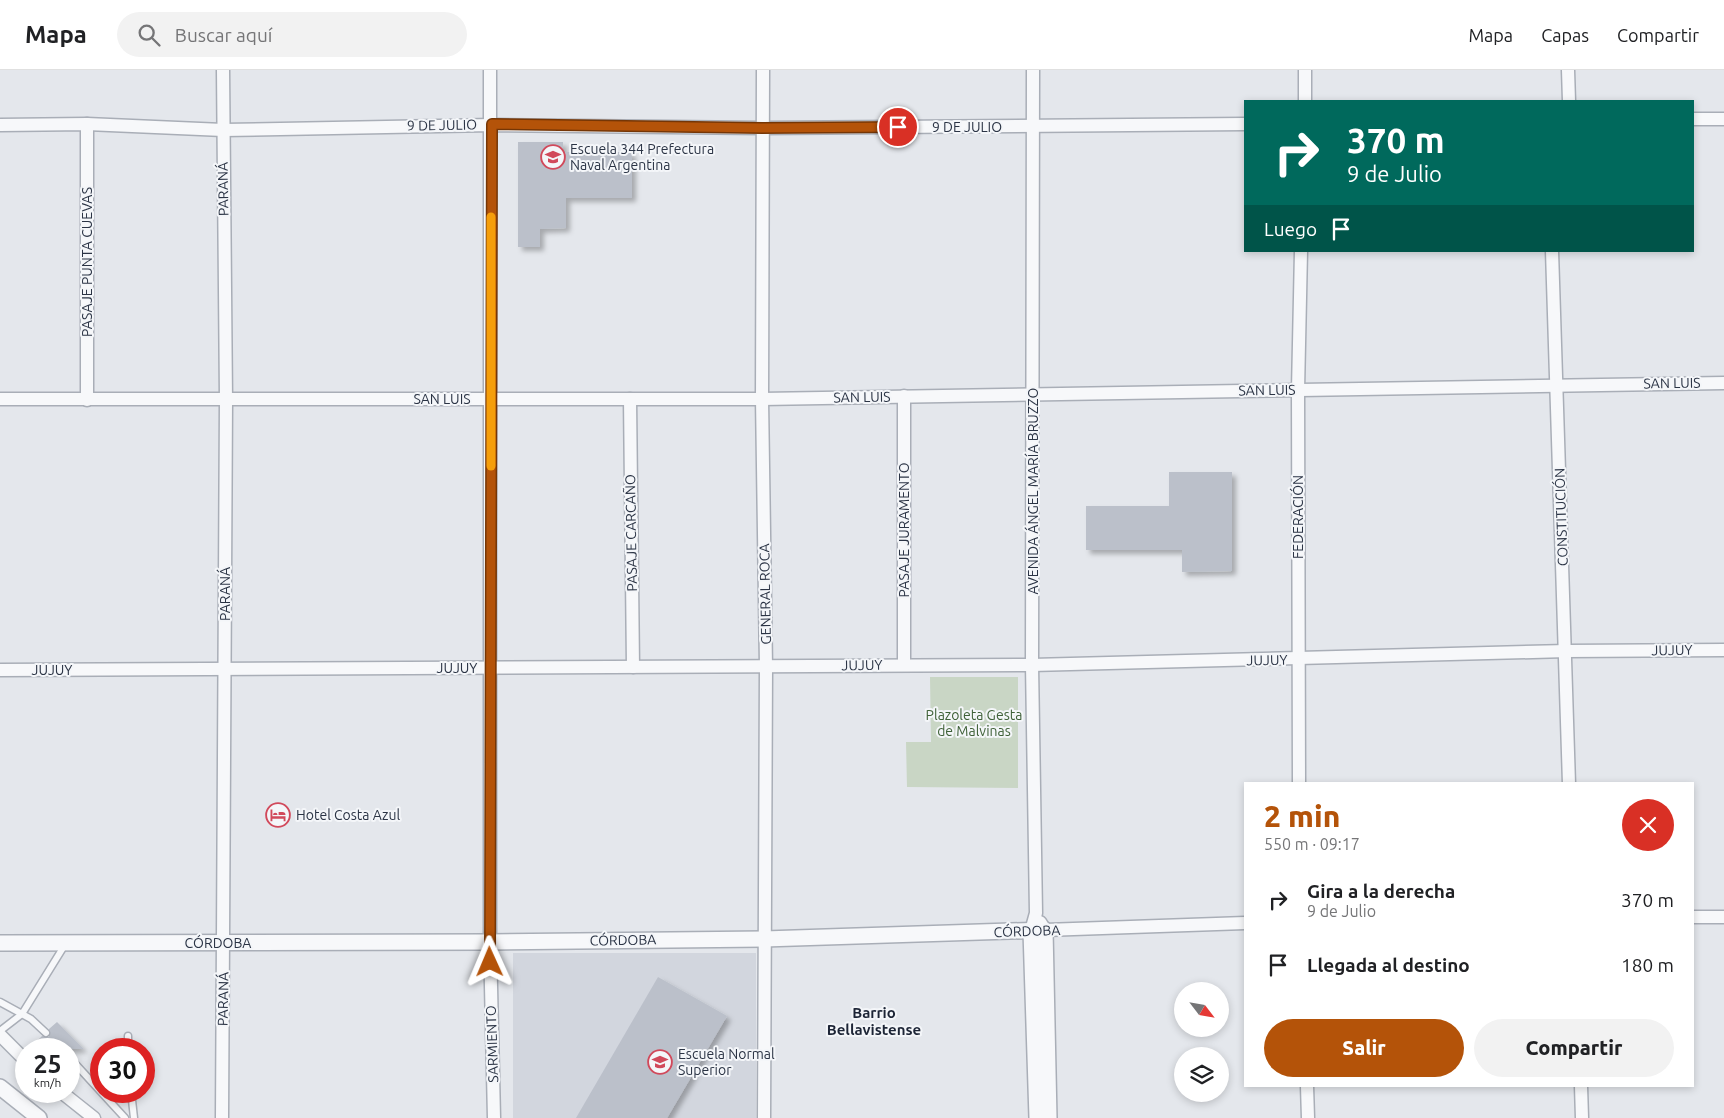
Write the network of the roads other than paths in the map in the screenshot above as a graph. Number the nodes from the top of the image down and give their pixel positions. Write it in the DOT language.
graph roads {
  1 [pos="223,70"];
  2 [pos="490,70"];
  3 [pos="763,70"];
  4 [pos="1033,70"];
  5 [pos="1305,70"];
  6 [pos="1568,70"];
  7 [pos="1304,100"];
  8 [pos="1569,100"];
  9 [pos="1724,118"];
  10 [pos="1694,119"];
  11 [pos="87,124"];
  12 [pos="492,124"];
  13 [pos="1244,124"];
  14 [pos="0,125"];
  15 [pos="1033,126"];
  16 [pos="762,128"];
  17 [pos="222,130"];
  18 [pos="1301,252"];
  19 [pos="1552,252"];
  20 [pos="1724,382"];
  21 [pos="1556,385"];
  22 [pos="1298,390"];
  23 [pos="904,396"];
  24 [pos="1034,396"];
  25 [pos="0,399"];
  26 [pos="490,399"];
  27 [pos="630,399"];
  28 [pos="762,399"];
  29 [pos="87,400"];
  30 [pos="226,400"];
  31 [pos="1724,650"];
  32 [pos="1566,651"];
  33 [pos="1298,659"];
  34 [pos="904,664"];
  35 [pos="1032,665"];
  36 [pos="632,667"];
  37 [pos="766,667"];
  38 [pos="491,668"];
  39 [pos="0,670"];
  40 [pos="224,670"];
  41 [pos="1299,782"];
  42 [pos="1569,782"];
  43 [pos="1694,917"];
  44 [pos="1724,917"];
  45 [pos="1244,923"];
  46 [pos="1038,931"];
  47 [pos="764,938"];
  48 [pos="67,942"];
  49 [pos="490,942"];
  50 [pos="0,943"];
  51 [pos="224,944"];
  52 [pos="0,1002"];
  53 [pos="22,1014"];
  54 [pos="0,1031"];
  55 [pos="46,1033"];
  56 [pos="0,1035"];
  57 [pos="15,1050"];
  58 [pos="80,1069"];
  59 [pos="0,1087"];
  60 [pos="1307,1087"];
  61 [pos="1581,1087"];
  62 [pos="75,1103"];
  63 [pos="132,1103"];
  64 [pos="39,1118"];
  65 [pos="94,1118"];
  66 [pos="125,1118"];
  67 [pos="134,1118"];
  68 [pos="222,1118"];
  69 [pos="494,1118"];
  70 [pos="764,1118"];
  71 [pos="1037,1118"];
  72 [pos="1050,1118"];
  73 [pos="1308,1118"];
  74 [pos="1582,1118"];
  1 -- 17 [label="street, PARANÁ"];
  2 -- 12 [label="street, SARMIENTO"];
  3 -- 16 [label="street, GENERAL ROCA"];
  4 -- 15 [label="street, AVENIDA ÁNGEL MARÍA BRUZZO"];
  5 -- 7 [label="street"];
  6 -- 8 [label="street"];
  9 -- 10 [label="street"];
  11 -- 14 [label="street, 9 DE JULIO"];
  11 -- 17 [label="street, 9 DE JULIO"];
  11 -- 29 [label="street, PASAJE PUNTA CUEVAS"];
  12 -- 16 [label="street, 9 DE JULIO"];
  12 -- 17 [label="street, 9 DE JULIO"];
  12 -- 26 [label="street, SARMIENTO"];
  13 -- 15 [label="street, 9 DE JULIO"];
  15 -- 16 [label="street, 9 DE JULIO"];
  15 -- 24 [label="street, AVENIDA ÁNGEL MARÍA BRUZZO"];
  16 -- 28 [label="street, GENERAL ROCA"];
  17 -- 30 [label="street, PARANÁ"];
  18 -- 22 [label="street, FEDERACIÓN"];
  19 -- 21 [label="street, CONSTITUCIÓN"];
  20 -- 21 [label="street, SAN LUIS"];
  21 -- 22 [label="street, SAN LUIS"];
  21 -- 32 [label="street, CONSTITUCIÓN"];
  22 -- 24 [label="street, SAN LUIS"];
  22 -- 33 [label="street, FEDERACIÓN"];
  23 -- 24 [label="street, SAN LUIS"];
  23 -- 28 [label="street, SAN LUIS"];
  23 -- 34 [label="street, PASAJE JURAMENTO"];
  24 -- 35 [label="street, AVENIDA ÁNGEL MARÍA BRUZZO"];
  25 -- 29 [label="street, SAN LUIS"];
  26 -- 27 [label="street, SAN LUIS"];
  26 -- 30 [label="street, SAN LUIS"];
  26 -- 38 [label="street, SARMIENTO"];
  27 -- 28 [label="street, SAN LUIS"];
  27 -- 36 [label="street, PASAJE CARCAÑO"];
  28 -- 37 [label="street, GENERAL ROCA"];
  29 -- 30 [label="street, SAN LUIS"];
  30 -- 40 [label="street, PARANÁ"];
  31 -- 32 [label="street, JUJUY"];
  32 -- 33 [label="street, JUJUY"];
  32 -- 42 [label="street, CONSTITUCIÓN"];
  33 -- 35 [label="street, JUJUY"];
  33 -- 41 [label="street, FEDERACIÓN"];
  34 -- 35 [label="street, JUJUY"];
  34 -- 37 [label="street, JUJUY"];
  35 -- 46 [label="street, AVENIDA ÁNGEL MARÍA BRUZZO"];
  36 -- 37 [label="street, JUJUY"];
  36 -- 38 [label="street, JUJUY"];
  37 -- 47 [label="street, GENERAL ROCA"];
  38 -- 40 [label="street, JUJUY"];
  38 -- 49 [label="street, SARMIENTO"];
  39 -- 40 [label="street, JUJUY"];
  40 -- 51 [label="street, PARANÁ"];
  43 -- 44 [label="street"];
  45 -- 46 [label="street, CÓRDOBA"];
  46 -- 47 [label="street, CÓRDOBA"];
  46 -- 71 [label="street, AVENIDA ÁNGEL MARÍA BRUZZO"];
  46 -- 72 [label="street, AVENIDA ÁNGEL MARÍA BRUZZO"];
  47 -- 49 [label="street, CÓRDOBA"];
  47 -- 70 [label="street, GENERAL ROCA"];
  48 -- 50 [label="street, CÓRDOBA"];
  48 -- 51 [label="street, CÓRDOBA"];
  48 -- 53 [label="lane"];
  49 -- 51 [label="street, CÓRDOBA"];
  49 -- 69 [label="street, SARMIENTO"];
  51 -- 68 [label="street, PARANÁ"];
  52 -- 53 [label="lane"];
  53 -- 54 [label="lane"];
  53 -- 55 [label="lane"];
  56 -- 57 [label="street"];
  58 -- 66 [label="lane"];
  59 -- 64 [label="street"];
  60 -- 73 [label="street"];
  61 -- 74 [label="street"];
  62 -- 65 [label="street"];
  63 -- 67 [label="lane"];
}
